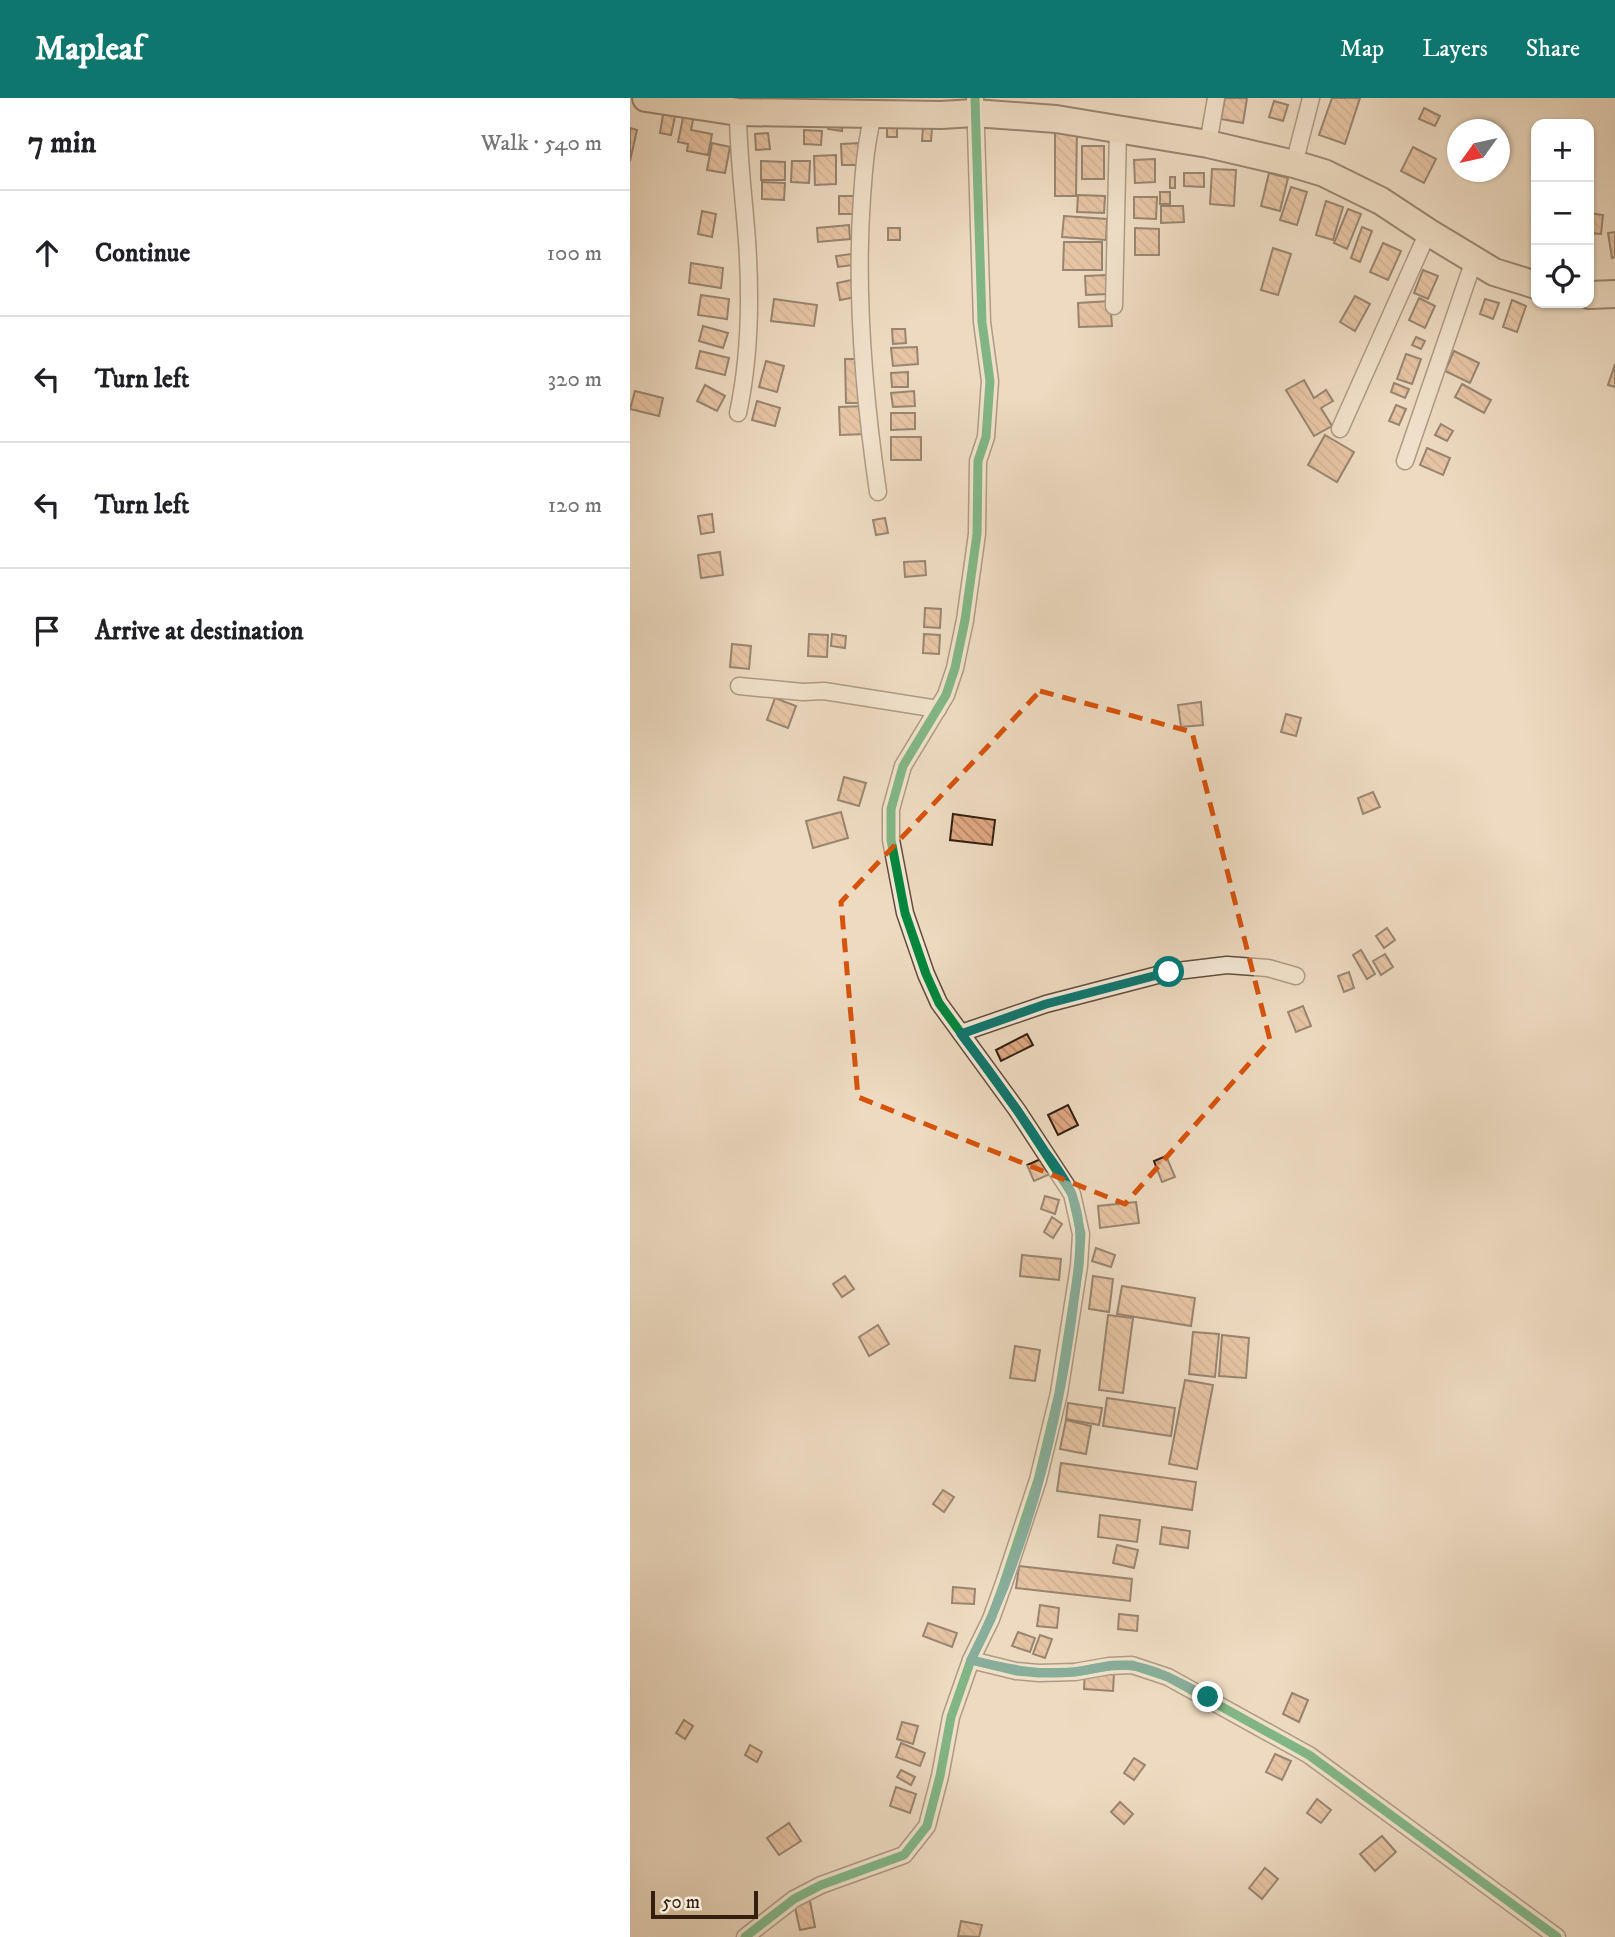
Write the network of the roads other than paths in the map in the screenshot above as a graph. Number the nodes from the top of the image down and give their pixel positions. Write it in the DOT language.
graph roads {
  1 [pos="646,98"];
  2 [pos="1216,98"];
  3 [pos="1311,98"];
  4 [pos="843,105"];
  5 [pos="975,106"];
  6 [pos="738,112"];
  7 [pos="874,112"];
  8 [pos="1118,130"];
  9 [pos="1208,144"];
  10 [pos="1294,163"];
  11 [pos="1428,232"];
  12 [pos="1474,260"];
  13 [pos="1531,283"];
  14 [pos="1615,294"];
  15 [pos="1594,295"];
  16 [pos="1114,306"];
  17 [pos="738,413"];
  18 [pos="1340,429"];
  19 [pos="1405,461"];
  20 [pos="878,492"];
  21 [pos="739,686"];
  22 [pos="938,709"];
  23 [pos="1296,976"];
  24 [pos="961,1034"];
  25 [pos="971,1660"];
  26 [pos="745,1937"];
  27 [pos="1557,1937"];
  1 -- 6 [label="highway"];
  2 -- 9 [label="street"];
  3 -- 10 [label="street"];
  4 -- 6 [label="highway"];
  4 -- 7 [label="highway"];
  5 -- 7 [label="highway"];
  5 -- 8 [label="highway"];
  5 -- 22 [label="street"];
  6 -- 17 [label="street"];
  7 -- 20 [label="street"];
  8 -- 9 [label="highway"];
  8 -- 16 [label="street"];
  9 -- 10 [label="highway"];
  10 -- 11 [label="highway"];
  11 -- 12 [label="highway"];
  11 -- 18 [label="street"];
  12 -- 13 [label="highway"];
  12 -- 19 [label="street"];
  14 -- 15 [label="highway"];
  21 -- 22 [label="street"];
  22 -- 24 [label="street"];
  23 -- 24 [label="street"];
  24 -- 25 [label="street"];
  25 -- 26 [label="street"];
  25 -- 27 [label="street"];
}
